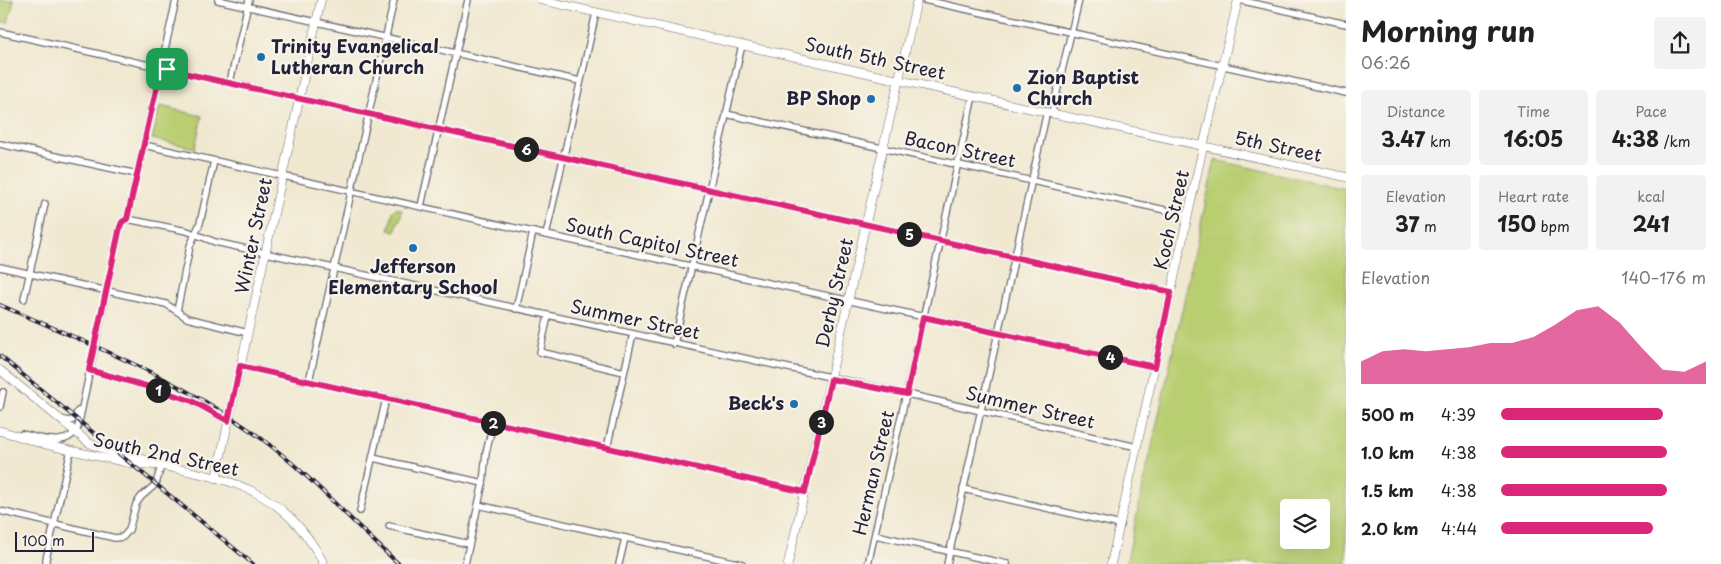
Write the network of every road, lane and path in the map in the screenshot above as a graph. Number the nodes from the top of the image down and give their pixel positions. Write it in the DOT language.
graph roads {
  1 [pos="176,0"];
  2 [pos="218,0"];
  3 [pos="321,0"];
  4 [pos="394,0"];
  5 [pos="468,0"];
  6 [pos="541,0"];
  7 [pos="917,0"];
  8 [pos="924,0"];
  9 [pos="1078,0"];
  10 [pos="1239,0"];
  11 [pos="248,3"];
  12 [pos="596,13"];
  13 [pos="317,22"];
  14 [pos="1346,24"];
  15 [pos="0,32"];
  16 [pos="1071,33"];
  17 [pos="386,37"];
  18 [pos="742,45"];
  19 [pos="456,53"];
  20 [pos="1222,66"];
  21 [pos="161,68"];
  22 [pos="898,80"];
  23 [pos="580,81"];
  24 [pos="230,82"];
  25 [pos="1346,93"];
  26 [pos="973,96"];
  27 [pos="299,98"];
  28 [pos="1049,112"];
  29 [pos="369,114"];
  30 [pos="726,114"];
  31 [pos="438,130"];
  32 [pos="0,144"];
  33 [pos="144,145"];
  34 [pos="1204,147"];
  35 [pos="883,148"];
  36 [pos="563,157"];
  37 [pos="214,161"];
  38 [pos="958,165"];
  39 [pos="138,174"];
  40 [pos="282,176"];
  41 [pos="1346,177"];
  42 [pos="1031,180"];
  43 [pos="709,190"];
  44 [pos="352,191"];
  45 [pos="45,204"];
  46 [pos="422,206"];
  47 [pos="1188,215"];
  48 [pos="127,219"];
  49 [pos="866,225"];
  50 [pos="533,232"];
  51 [pos="195,235"];
  52 [pos="546,235"];
  53 [pos="940,240"];
  54 [pos="265,253"];
  55 [pos="1014,257"];
  56 [pos="0,266"];
  57 [pos="692,266"];
  58 [pos="335,268"];
  59 [pos="30,274"];
  60 [pos="106,291"];
  61 [pos="1171,292"];
  62 [pos="24,299"];
  63 [pos="848,300"];
  64 [pos="516,309"];
  65 [pos="176,311"];
  66 [pos="548,316"];
  67 [pos="923,317"];
  68 [pos="248,333"];
  69 [pos="997,333"];
  70 [pos="633,334"];
  71 [pos="674,344"];
  72 [pos="240,366"];
  73 [pos="1155,367"];
  74 [pos="0,370"];
  75 [pos="89,370"];
  76 [pos="624,372"];
  77 [pos="831,379"];
  78 [pos="309,381"];
  79 [pos="3,392"];
  80 [pos="907,394"];
  81 [pos="386,399"];
  82 [pos="81,405"];
  83 [pos="0,407"];
  84 [pos="50,412"];
  85 [pos="981,412"];
  86 [pos="228,421"];
  87 [pos="493,423"];
  88 [pos="1,431"];
  89 [pos="75,433"];
  90 [pos="607,448"];
  91 [pos="1138,448"];
  92 [pos="72,450"];
  93 [pos="374,458"];
  94 [pos="161,466"];
  95 [pos="216,478"];
  96 [pos="483,483"];
  97 [pos="963,489"];
  98 [pos="805,492"];
  99 [pos="478,506"];
  100 [pos="0,511"];
  101 [pos="360,511"];
  102 [pos="54,524"];
  103 [pos="1121,524"];
  104 [pos="389,526"];
  105 [pos="875,535"];
  106 [pos="625,538"];
  107 [pos="470,544"];
  108 [pos="949,551"];
  109 [pos="46,564"];
  110 [pos="324,564"];
  111 [pos="465,564"];
  112 [pos="619,564"];
  113 [pos="742,564"];
  114 [pos="788,564"];
  115 [pos="868,564"];
  116 [pos="947,564"];
  117 [pos="1007,564"];
  118 [pos="1111,564"];
  1 -- 21 [label="street"];
  2 -- 11 [label="street"];
  3 -- 13 [label="street, Winter Street"];
  4 -- 17 [label="street"];
  5 -- 19 [label="street"];
  6 -- 12 [label="street, South 5th Street"];
  7 -- 22 [label="street, Derby Street"];
  8 -- 16 [label="street"];
  9 -- 16 [label="street"];
  10 -- 14 [label="street"];
  10 -- 20 [label="street, Koch Street"];
  11 -- 13 [label="street"];
  11 -- 24 [label="street"];
  12 -- 18 [label="street, South 5th Street"];
  12 -- 23 [label="street"];
  13 -- 17 [label="street"];
  13 -- 27 [label="street, Winter Street"];
  15 -- 21 [label="street"];
  16 -- 20 [label="street"];
  16 -- 28 [label="street"];
  17 -- 19 [label="street"];
  17 -- 29 [label="street"];
  18 -- 22 [label="street, South 5th Street"];
  18 -- 30 [label="street"];
  19 -- 23 [label="street"];
  19 -- 31 [label="street"];
  20 -- 25 [label="street"];
  20 -- 34 [label="street, Koch Street"];
  21 -- 24 [label="street"];
  21 -- 33 [label="street"];
  22 -- 26 [label="street, South 5th Street"];
  22 -- 35 [label="street, Derby Street"];
  23 -- 36 [label="street"];
  24 -- 27 [label="street"];
  26 -- 28 [label="street, South 5th Street"];
  26 -- 38 [label="street, Herman Street"];
  27 -- 29 [label="street"];
  27 -- 40 [label="street, Winter Street"];
  28 -- 34 [label="street, South 5th Street"];
  28 -- 42 [label="street"];
  29 -- 31 [label="street"];
  29 -- 44 [label="street"];
  30 -- 35 [label="street, Bacon Street"];
  30 -- 43 [label="street"];
  31 -- 36 [label="street"];
  31 -- 46 [label="street"];
  32 -- 39 [label="street"];
  33 -- 37 [label="street, South Capitol Street"];
  33 -- 39 [label="street"];
  34 -- 41 [label="street, 5th Street"];
  34 -- 47 [label="street, Koch Street"];
  35 -- 38 [label="street, Bacon Street"];
  35 -- 49 [label="street, Derby Street"];
  36 -- 43 [label="street"];
  36 -- 52 [label="street"];
  37 -- 40 [label="street, South Capitol Street"];
  37 -- 51 [label="street"];
  38 -- 42 [label="street, Bacon Street"];
  38 -- 53 [label="street, Herman Street"];
  39 -- 48 [label="street"];
  40 -- 44 [label="street, South Capitol Street"];
  40 -- 54 [label="street, Winter Street"];
  42 -- 47 [label="street, Bacon Street"];
  42 -- 55 [label="street"];
  43 -- 49 [label="street"];
  43 -- 57 [label="street"];
  44 -- 46 [label="street, South Capitol Street"];
  44 -- 58 [label="street"];
  45 -- 59 [label="street"];
  46 -- 50 [label="street, South Capitol Street"];
  47 -- 61 [label="street, Koch Street"];
  48 -- 51 [label="street, Summer Street"];
  48 -- 60 [label="street"];
  49 -- 53 [label="street"];
  49 -- 63 [label="street, Derby Street"];
  50 -- 52 [label="street, South Capitol Street"];
  50 -- 64 [label="street"];
  51 -- 54 [label="street, Summer Street"];
  51 -- 65 [label="street"];
  52 -- 57 [label="street, South Capitol Street"];
  53 -- 55 [label="street"];
  53 -- 67 [label="street, Herman Street"];
  54 -- 58 [label="street, Summer Street"];
  54 -- 68 [label="street, Winter Street"];
  55 -- 61 [label="street"];
  55 -- 69 [label="street"];
  56 -- 59 [label="street"];
  57 -- 63 [label="street, South Capitol Street"];
  57 -- 71 [label="street"];
  58 -- 64 [label="street, Summer Street"];
  58 -- 78 [label="street"];
  59 -- 60 [label="street"];
  59 -- 62 [label="street"];
  60 -- 65 [label="street"];
  60 -- 75 [label="street"];
  61 -- 73 [label="street, Koch Street"];
  63 -- 67 [label="street, South Capitol Street"];
  63 -- 77 [label="street, Derby Street"];
  64 -- 66 [label="street, Summer Street"];
  65 -- 68 [label="street"];
  66 -- 70 [label="street, Summer Street"];
  66 -- 76 [label="street"];
  67 -- 69 [label="street, South Capitol Street"];
  67 -- 80 [label="street, Herman Street"];
  68 -- 72 [label="street, Winter Street"];
  69 -- 73 [label="street, South Capitol Street"];
  69 -- 85 [label="street"];
  70 -- 71 [label="street, Summer Street"];
  70 -- 76 [label="street"];
  71 -- 77 [label="street, Summer Street"];
  72 -- 78 [label="street"];
  72 -- 86 [label="street, Winter Street"];
  73 -- 91 [label="street, Koch Street"];
  74 -- 84 [label="street"];
  75 -- 82 [label="street"];
  75 -- 86 [label="street"];
  76 -- 90 [label="street"];
  77 -- 80 [label="street, Summer Street"];
  77 -- 98 [label="street, Derby Street"];
  78 -- 81 [label="street"];
  79 -- 83 [label="street"];
  80 -- 85 [label="street, Summer Street"];
  80 -- 105 [label="street, Herman Street"];
  81 -- 87 [label="street"];
  81 -- 93 [label="street"];
  82 -- 84 [label="street"];
  82 -- 89 [label="street"];
  84 -- 89 [label="street"];
  85 -- 91 [label="street, Summer Street"];
  85 -- 97 [label="street"];
  86 -- 95 [label="street, Winter Street"];
  87 -- 90 [label="street"];
  87 -- 96 [label="street"];
  88 -- 89 [label="street"];
  88 -- 92 [label="street, South 2nd Street"];
  89 -- 94 [label="street"];
  90 -- 98 [label="street"];
  91 -- 103 [label="street, Koch Street"];
  92 -- 94 [label="street, South 2nd Street"];
  92 -- 102 [label="street"];
  93 -- 96 [label="street"];
  93 -- 101 [label="street"];
  94 -- 95 [label="street, South 2nd Street"];
  94 -- 102 [label="street"];
  95 -- 110 [label="street, South 2nd Street"];
  96 -- 99 [label="street"];
  97 -- 103 [label="street"];
  97 -- 108 [label="street"];
  98 -- 114 [label="street, Derby Street"];
  99 -- 106 [label="street"];
  99 -- 107 [label="street"];
  100 -- 102 [label="street"];
  102 -- 109 [label="street"];
  103 -- 118 [label="street, Koch Street"];
  104 -- 107 [label="street"];
  105 -- 108 [label="street"];
  105 -- 115 [label="street, Herman Street"];
  106 -- 112 [label="street"];
  106 -- 113 [label="street"];
  107 -- 111 [label="street"];
  108 -- 116 [label="street"];
  108 -- 117 [label="street"];
}
